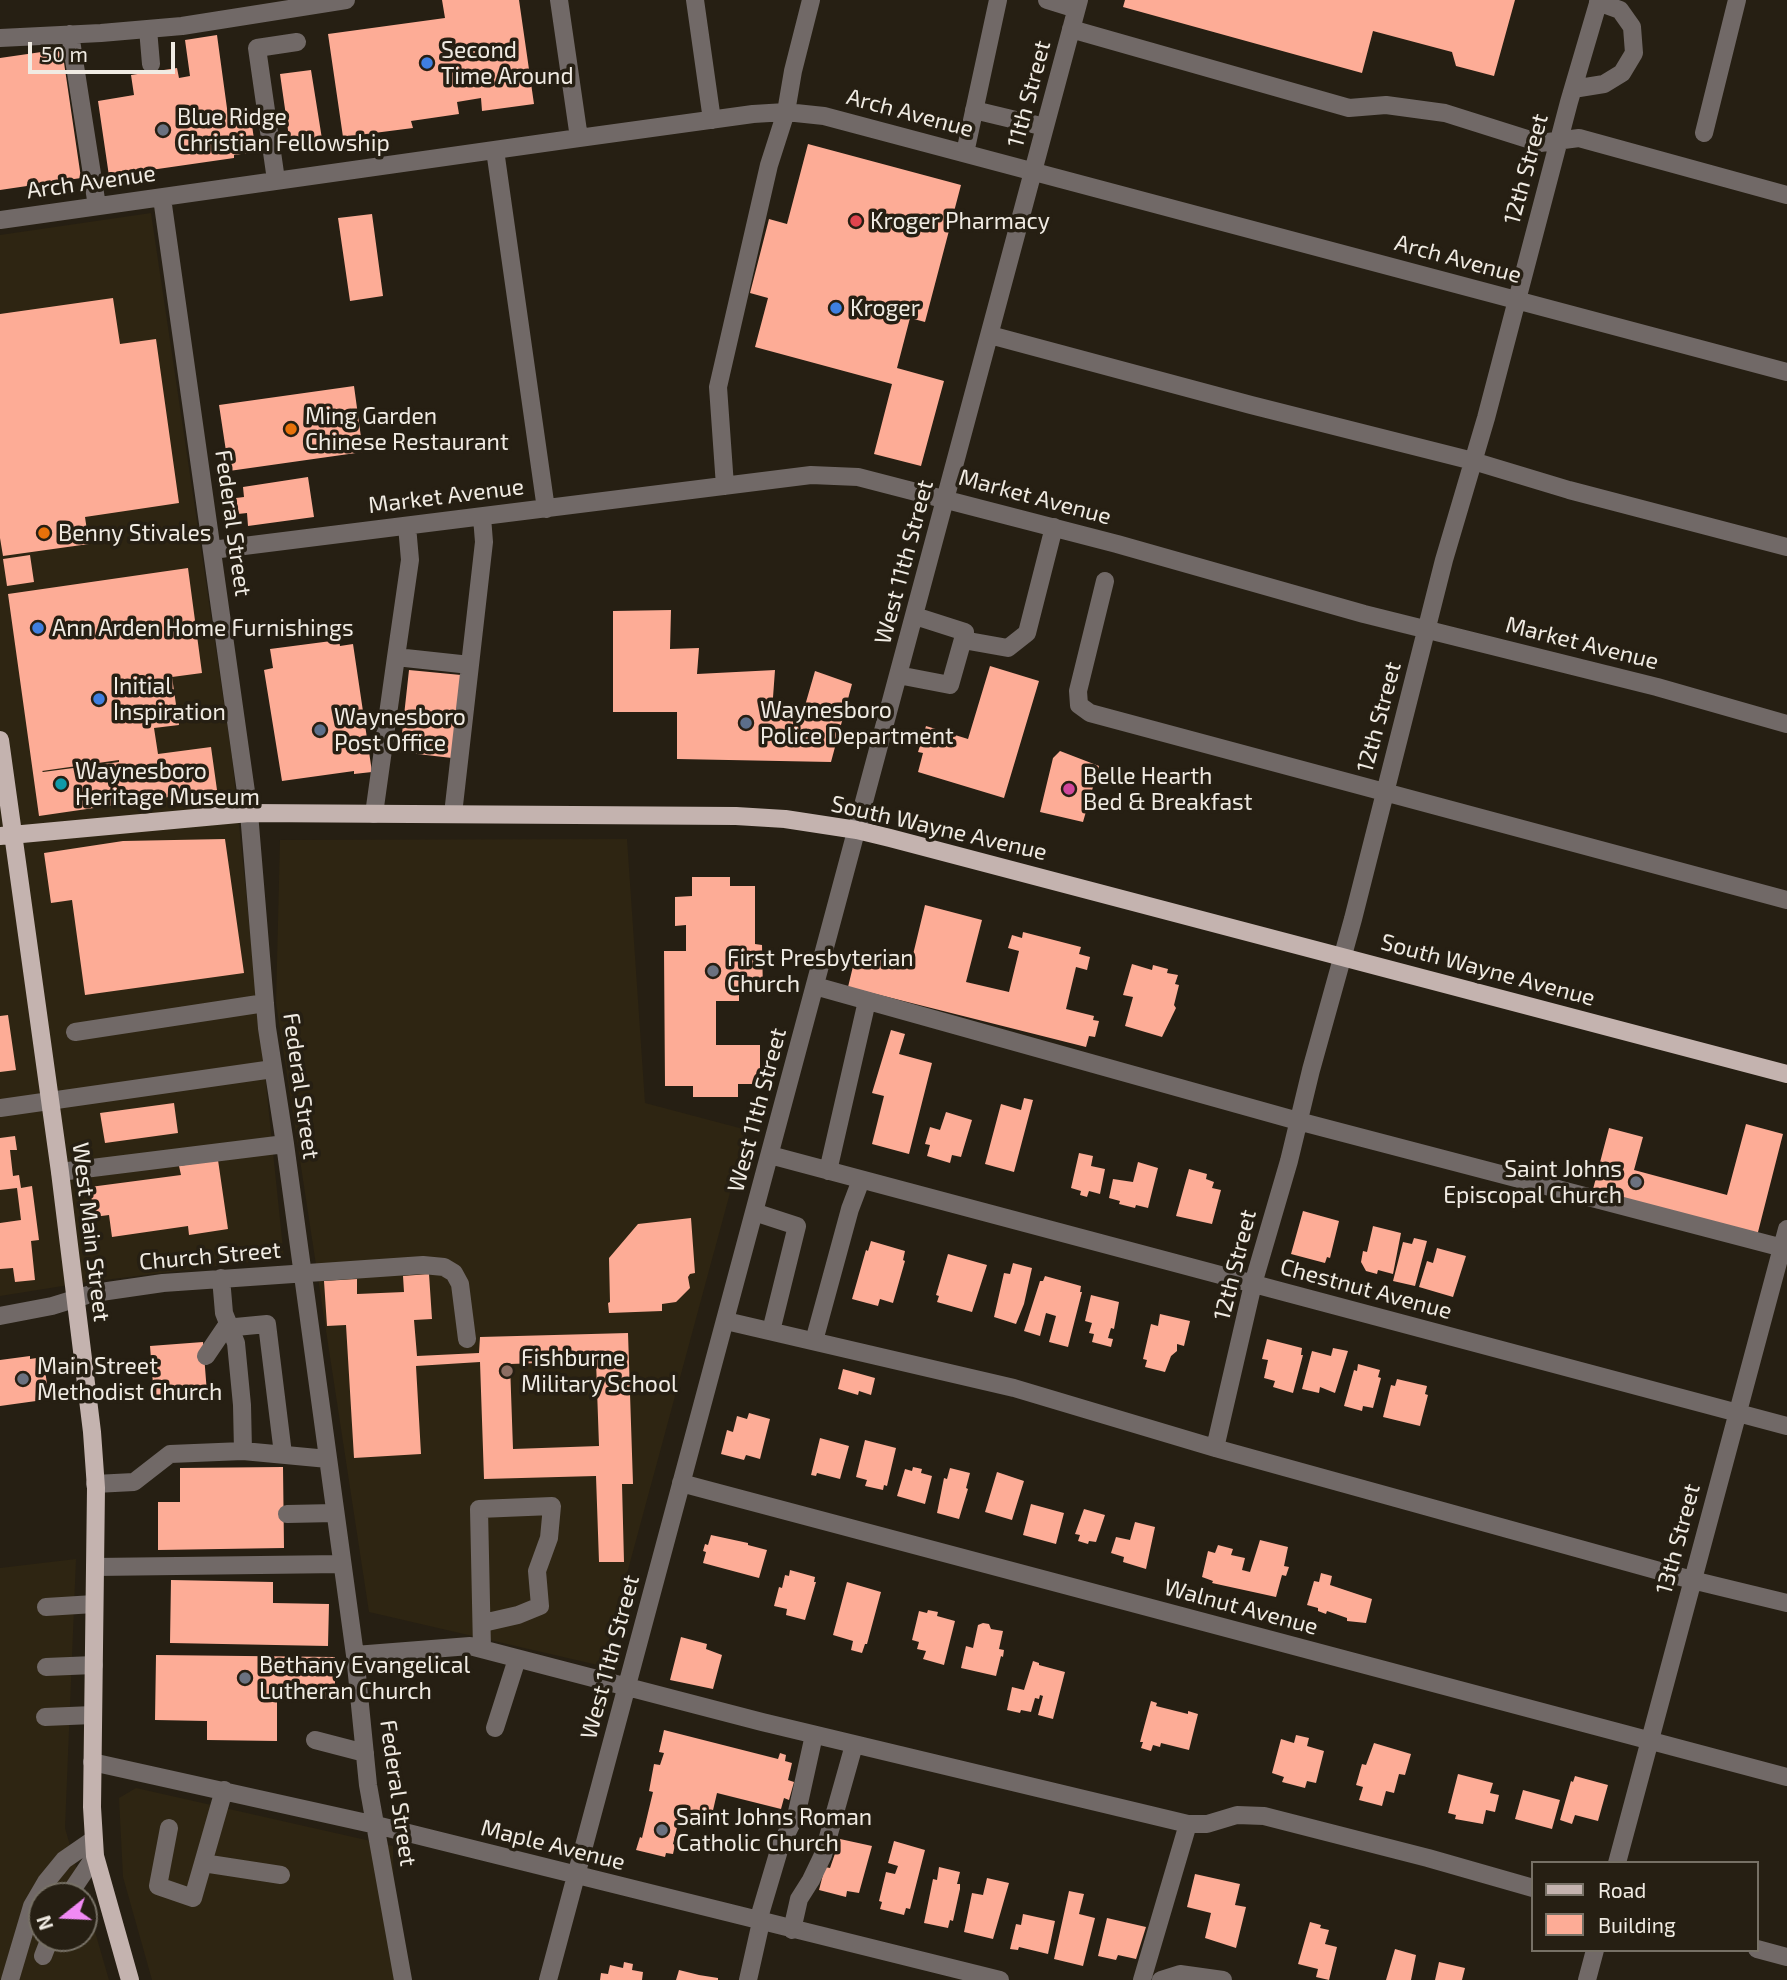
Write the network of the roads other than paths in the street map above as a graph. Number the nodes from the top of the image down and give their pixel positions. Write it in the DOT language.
graph roads {
  1 [pos="346,0"];
  2 [pos="559,0"];
  3 [pos="695,0"];
  4 [pos="811,0"];
  5 [pos="998,0"];
  6 [pos="1047,0"];
  7 [pos="1737,0"];
  8 [pos="1599,1"];
  9 [pos="1078,5"];
  10 [pos="148,29"];
  11 [pos="1071,29"];
  12 [pos="70,34"];
  13 [pos="0,38"];
  14 [pos="297,42"];
  15 [pos="151,64"];
  16 [pos="1573,89"];
  17 [pos="974,110"];
  18 [pos="786,112"];
  19 [pos="712,120"];
  20 [pos="1045,127"];
  21 [pos="1704,133"];
  22 [pos="579,138"];
  23 [pos="1558,141"];
  24 [pos="495,150"];
  25 [pos="965,153"];
  26 [pos="1034,171"];
  27 [pos="276,180"];
  28 [pos="1787,195"];
  29 [pos="162,198"];
  30 [pos="97,206"];
  31 [pos="0,220"];
  32 [pos="1517,300"];
  33 [pos="990,335"];
  34 [pos="1787,372"];
  35 [pos="1473,461"];
  36 [pos="725,486"];
  37 [pos="946,499"];
  38 [pos="546,509"];
  39 [pos="482,517"];
  40 [pos="407,526"];
  41 [pos="1054,527"];
  42 [pos="1787,547"];
  43 [pos="212,550"];
  44 [pos="1105,581"];
  45 [pos="915,616"];
  46 [pos="1427,629"];
  47 [pos="962,640"];
  48 [pos="396,657"];
  49 [pos="470,665"];
  50 [pos="898,675"];
  51 [pos="1787,723"];
  52 [pos="0,740"];
  53 [pos="1385,792"];
  54 [pos="249,813"];
  55 [pos="374,814"];
  56 [pos="453,814"];
  57 [pos="857,830"];
  58 [pos="7,835"];
  59 [pos="1787,900"];
  60 [pos="1342,957"];
  61 [pos="815,986"];
  62 [pos="867,1001"];
  63 [pos="265,1003"];
  64 [pos="75,1032"];
  65 [pos="273,1069"];
  66 [pos="1787,1073"];
  67 [pos="49,1101"];
  68 [pos="0,1108"];
  69 [pos="1298,1121"];
  70 [pos="285,1144"];
  71 [pos="770,1155"];
  72 [pos="828,1171"];
  73 [pos="60,1172"];
  74 [pos="861,1180"];
  75 [pos="754,1212"];
  76 [pos="1787,1228"];
  77 [pos="1784,1248"];
  78 [pos="303,1273"];
  79 [pos="221,1278"];
  80 [pos="1253,1284"];
  81 [pos="75,1299"];
  82 [pos="0,1316"];
  83 [pos="726,1321"];
  84 [pos="229,1327"];
  85 [pos="771,1331"];
  86 [pos="467,1339"];
  87 [pos="814,1341"];
  88 [pos="206,1356"];
  89 [pos="1738,1413"];
  90 [pos="1787,1426"];
  91 [pos="1215,1448"];
  92 [pos="243,1451"];
  93 [pos="283,1454"];
  94 [pos="328,1459"];
  95 [pos="681,1483"];
  96 [pos="95,1484"];
  97 [pos="335,1513"];
  98 [pos="286,1514"];
  99 [pos="342,1564"];
  100 [pos="95,1567"];
  101 [pos="1692,1580"];
  102 [pos="1787,1603"];
  103 [pos="94,1604"];
  104 [pos="46,1607"];
  105 [pos="483,1623"];
  106 [pos="482,1649"];
  107 [pos="355,1655"];
  108 [pos="517,1659"];
  109 [pos="94,1665"];
  110 [pos="46,1667"];
  111 [pos="626,1688"];
  112 [pos="93,1715"];
  113 [pos="45,1717"];
  114 [pos="495,1728"];
  115 [pos="814,1735"];
  116 [pos="315,1740"];
  117 [pos="1651,1741"];
  118 [pos="854,1745"];
  119 [pos="365,1753"];
  120 [pos="92,1762"];
  121 [pos="1787,1777"];
  122 [pos="224,1790"];
  123 [pos="1188,1824"];
  124 [pos="376,1825"];
  125 [pos="169,1828"];
  126 [pos="94,1848"];
  127 [pos="1618,1861"];
  128 [pos="203,1863"];
  129 [pos="281,1875"];
  130 [pos="576,1877"];
  131 [pos="76,1882"];
  132 [pos="1532,1888"];
  133 [pos="759,1922"];
  134 [pos="792,1930"];
  135 [pos="1759,1950"];
  136 [pos="45,1952"];
  137 [pos="1594,1952"];
  138 [pos="43,1956"];
  139 [pos="1787,1957"];
  140 [pos="10,1980"];
  141 [pos="130,1980"];
  142 [pos="403,1980"];
  143 [pos="548,1980"];
  144 [pos="748,1980"];
  145 [pos="1000,1980"];
  146 [pos="1142,1980"];
  147 [pos="1161,1980"];
  148 [pos="1223,1980"];
  149 [pos="1587,1980"];
  1 -- 10 [label="street"];
  2 -- 22 [label="street"];
  3 -- 19 [label="street"];
  4 -- 18 [label="street"];
  5 -- 17 [label="street"];
  6 -- 9 [label="street"];
  7 -- 21 [label="street"];
  8 -- 16 [label="street, 12th Street"];
  8 -- 16 [label="street"];
  9 -- 11 [label="street, 11th Street"];
  10 -- 12 [label="street"];
  10 -- 15 [label="street"];
  11 -- 20 [label="street, 11th Street"];
  11 -- 23 [label="street"];
  12 -- 13 [label="street"];
  12 -- 30 [label="street"];
  14 -- 27 [label="street"];
  16 -- 23 [label="street, 12th Street"];
  17 -- 20 [label="street"];
  17 -- 25 [label="street"];
  18 -- 19 [label="street, Arch Avenue"];
  18 -- 25 [label="street, Arch Avenue"];
  18 -- 36 [label="street"];
  19 -- 22 [label="street, Arch Avenue"];
  20 -- 26 [label="street, 11th Street"];
  22 -- 24 [label="street, Arch Avenue"];
  23 -- 28 [label="street"];
  23 -- 32 [label="street, 12th Street"];
  24 -- 27 [label="street, Arch Avenue"];
  24 -- 38 [label="street"];
  25 -- 26 [label="street, Arch Avenue"];
  26 -- 32 [label="street, Arch Avenue"];
  26 -- 33 [label="street, West 11th Street"];
  27 -- 29 [label="street, Arch Avenue"];
  29 -- 30 [label="street, Arch Avenue"];
  29 -- 43 [label="street, Federal Street"];
  30 -- 31 [label="street, Arch Avenue"];
  32 -- 34 [label="street, Arch Avenue"];
  32 -- 35 [label="street, 12th Street"];
  33 -- 35 [label="street"];
  33 -- 37 [label="street, West 11th Street"];
  35 -- 42 [label="street"];
  35 -- 46 [label="street, 12th Street"];
  36 -- 37 [label="street, Market Avenue"];
  36 -- 38 [label="street, Market Avenue"];
  37 -- 41 [label="street, Market Avenue"];
  37 -- 45 [label="street, West 11th Street"];
  38 -- 39 [label="street, Market Avenue"];
  39 -- 40 [label="street, Market Avenue"];
  39 -- 49 [label="street"];
  40 -- 43 [label="street, Market Avenue"];
  40 -- 48 [label="street"];
  41 -- 46 [label="street, Market Avenue"];
  41 -- 47 [label="street"];
  43 -- 54 [label="street, Federal Street"];
  44 -- 53 [label="street"];
  45 -- 47 [label="street"];
  45 -- 50 [label="street, West 11th Street"];
  46 -- 51 [label="street, Market Avenue"];
  46 -- 53 [label="street, 12th Street"];
  47 -- 50 [label="street"];
  48 -- 49 [label="street"];
  48 -- 55 [label="street"];
  49 -- 56 [label="street"];
  50 -- 57 [label="street, West 11th Street"];
  52 -- 58 [label="main road, West Main Street"];
  53 -- 59 [label="street"];
  53 -- 60 [label="street, 12th Street"];
  54 -- 55 [label="main road, South Wayne Avenue"];
  54 -- 58 [label="main road, South Wayne Avenue"];
  54 -- 63 [label="street, Federal Street"];
  55 -- 56 [label="main road, South Wayne Avenue"];
  56 -- 57 [label="main road, South Wayne Avenue"];
  57 -- 60 [label="main road, South Wayne Avenue"];
  57 -- 61 [label="street, West 11th Street"];
  58 -- 67 [label="main road, West Main Street"];
  60 -- 66 [label="main road, South Wayne Avenue"];
  60 -- 69 [label="street, 12th Street"];
  61 -- 62 [label="street"];
  61 -- 71 [label="street, West 11th Street"];
  62 -- 69 [label="street"];
  62 -- 72 [label="street"];
  63 -- 64 [label="street"];
  63 -- 65 [label="street, Federal Street"];
  65 -- 67 [label="street"];
  65 -- 70 [label="street, Federal Street"];
  67 -- 68 [label="street"];
  67 -- 73 [label="main road, West Main Street"];
  69 -- 77 [label="street"];
  69 -- 80 [label="street, 12th Street"];
  70 -- 73 [label="street"];
  70 -- 78 [label="street, Federal Street"];
  71 -- 72 [label="street, Chestnut Avenue"];
  71 -- 75 [label="street, West 11th Street"];
  72 -- 74 [label="street, Chestnut Avenue"];
  73 -- 81 [label="main road, West Main Street"];
  74 -- 80 [label="street, Chestnut Avenue"];
  74 -- 87 [label="street"];
  75 -- 83 [label="street, West 11th Street"];
  75 -- 85 [label="street"];
  76 -- 77 [label="street, 13th Street"];
  77 -- 89 [label="street, 13th Street"];
  78 -- 79 [label="street, Church Street"];
  78 -- 86 [label="street, Church Street"];
  78 -- 94 [label="street, Federal Street"];
  79 -- 81 [label="street, Church Street"];
  79 -- 84 [label="street"];
  80 -- 89 [label="street, Chestnut Avenue"];
  80 -- 91 [label="street, 12th Street"];
  81 -- 82 [label="street, Church Street"];
  81 -- 96 [label="main road, West Main Street"];
  83 -- 85 [label="street"];
  83 -- 95 [label="street, West 11th Street"];
  84 -- 88 [label="street"];
  84 -- 92 [label="street"];
  84 -- 93 [label="street"];
  85 -- 87 [label="street"];
  87 -- 91 [label="street"];
  89 -- 90 [label="street, Chestnut Avenue"];
  89 -- 101 [label="street, 13th Street"];
  91 -- 101 [label="street"];
  92 -- 93 [label="street"];
  92 -- 96 [label="street"];
  93 -- 94 [label="street"];
  94 -- 97 [label="street, Federal Street"];
  95 -- 111 [label="street, West 11th Street"];
  95 -- 117 [label="street, Walnut Avenue"];
  96 -- 100 [label="main road, West Main Street"];
  97 -- 98 [label="street"];
  97 -- 99 [label="street, Federal Street"];
  99 -- 100 [label="street"];
  99 -- 107 [label="street, Federal Street"];
  100 -- 103 [label="main road, West Main Street"];
  101 -- 102 [label="street"];
  101 -- 117 [label="street, 13th Street"];
  103 -- 104 [label="street"];
  103 -- 109 [label="main road, West Main Street"];
  105 -- 105 [label="street"];
  105 -- 106 [label="street"];
  106 -- 107 [label="street"];
  106 -- 108 [label="street"];
  107 -- 119 [label="street, Federal Street"];
  108 -- 111 [label="street"];
  108 -- 114 [label="street"];
  109 -- 110 [label="street"];
  109 -- 112 [label="main road, West Main Street"];
  111 -- 115 [label="street"];
  111 -- 130 [label="street, West 11th Street"];
  112 -- 113 [label="street"];
  112 -- 120 [label="main road, West Main Street"];
  115 -- 118 [label="street"];
  115 -- 133 [label="street"];
  116 -- 119 [label="street"];
  117 -- 121 [label="street, Walnut Avenue"];
  117 -- 127 [label="street, 13th Street"];
  118 -- 123 [label="street"];
  118 -- 134 [label="street"];
  119 -- 124 [label="street, Federal Street"];
  120 -- 122 [label="street, Maple Avenue"];
  120 -- 126 [label="main road, West Main Street"];
  122 -- 124 [label="street, Maple Avenue"];
  122 -- 128 [label="street"];
  123 -- 132 [label="street"];
  123 -- 146 [label="street"];
  124 -- 130 [label="street, Maple Avenue"];
  124 -- 142 [label="street, Federal Street"];
  125 -- 128 [label="street"];
  126 -- 131 [label="street"];
  126 -- 140 [label="street"];
  126 -- 141 [label="main road, West Main Street"];
  128 -- 129 [label="street"];
  130 -- 133 [label="street, Maple Avenue"];
  130 -- 143 [label="street, West 11th Street"];
  133 -- 134 [label="street, Maple Avenue"];
  133 -- 144 [label="street"];
  134 -- 145 [label="street, Maple Avenue"];
  135 -- 139 [label="street"];
  136 -- 138 [label="street"];
  137 -- 149 [label="street"];
  147 -- 148 [label="street"];
}
